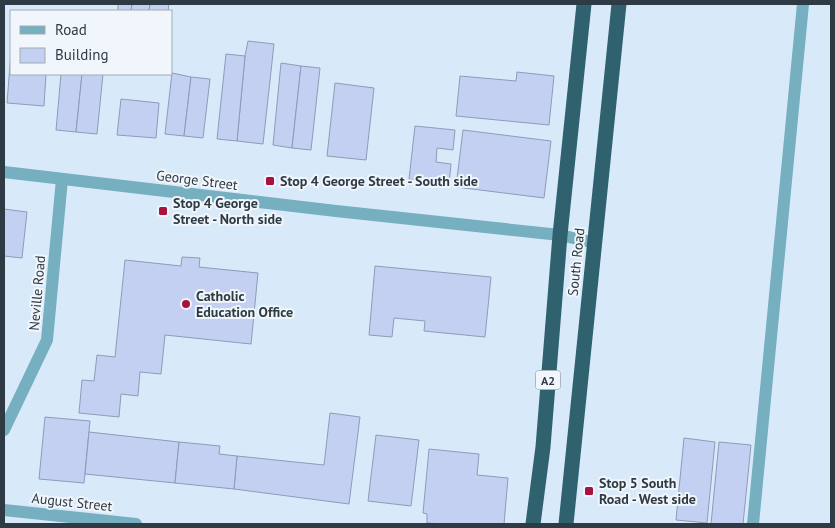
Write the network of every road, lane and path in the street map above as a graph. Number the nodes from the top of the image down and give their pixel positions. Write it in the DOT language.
graph roads {
  1 [pos="584,4"];
  2 [pos="619,4"];
  3 [pos="803,4"];
  4 [pos="4,172"];
  5 [pos="62,179"];
  6 [pos="560,235"];
  7 [pos="594,243"];
  8 [pos="4,430"];
  9 [pos="4,510"];
  10 [pos="136,524"];
  11 [pos="533,524"];
  12 [pos="566,524"];
  13 [pos="752,524"];
  1 -- 6 [label="highway, South Road / A2"];
  2 -- 7 [label="highway, South Road / A2"];
  3 -- 13 [label="street"];
  4 -- 5 [label="street, George Street"];
  5 -- 6 [label="street, George Street"];
  5 -- 8 [label="street, Neville Road"];
  6 -- 7 [label="street, George Street"];
  6 -- 11 [label="highway, South Road / A2"];
  7 -- 12 [label="highway, South Road / A2"];
  9 -- 10 [label="street, August Street"];
}
